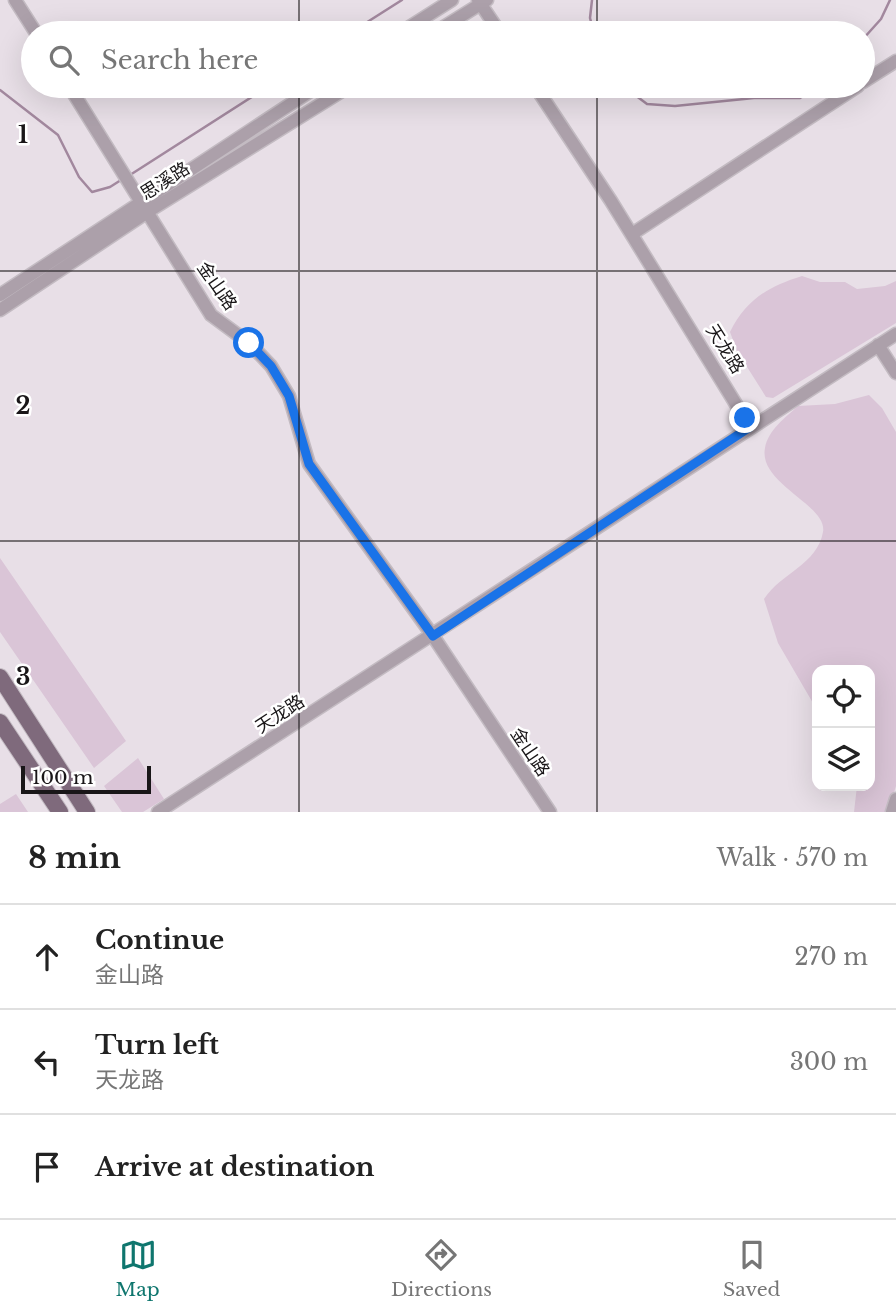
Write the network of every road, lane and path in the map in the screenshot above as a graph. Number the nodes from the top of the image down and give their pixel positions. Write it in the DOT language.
graph roads {
  1 [pos="15,0"];
  2 [pos="452,0"];
  3 [pos="482,1"];
  4 [pos="28,21"];
  5 [pos="419,21"];
  6 [pos="452,21"];
  7 [pos="493,21"];
  8 [pos="896,61"];
  9 [pos="875,74"];
  10 [pos="77,98"];
  11 [pos="299,98"];
  12 [pos="331,98"];
  13 [pos="543,98"];
  14 [pos="840,98"];
  15 [pos="141,200"];
  16 [pos="149,211"];
  17 [pos="632,234"];
  18 [pos="0,295"];
  19 [pos="0,310"];
  20 [pos="896,334"];
  21 [pos="878,345"];
  22 [pos="896,373"];
  23 [pos="750,427"];
  24 [pos="433,636"];
  25 [pos="0,677"];
  26 [pos="0,722"];
  27 [pos="896,799"];
  28 [pos="60,812"];
  29 [pos="87,812"];
  30 [pos="158,812"];
  31 [pos="550,812"];
  32 [pos="892,812"];
  1 -- 4 [label="street"];
  2 -- 5 [label="street"];
  3 -- 6 [label="street"];
  3 -- 7 [label="street"];
  8 -- 9 [label="street"];
  10 -- 15 [label="street, 金山路"];
  11 -- 15 [label="street, 思溪路"];
  12 -- 16 [label="street, 思溪路"];
  13 -- 17 [label="street, 天龙路"];
  14 -- 17 [label="street"];
  15 -- 16 [label="street, 金山路"];
  15 -- 18 [label="street, 思溪路"];
  16 -- 19 [label="street, 思溪路"];
  16 -- 24 [label="street, 金山路"];
  17 -- 23 [label="street, 天龙路"];
  20 -- 21 [label="street"];
  21 -- 22 [label="street"];
  21 -- 23 [label="street"];
  23 -- 24 [label="street, 天龙路"];
  24 -- 30 [label="street, 天龙路"];
  24 -- 31 [label="street, 金山路"];
  25 -- 29 [label="main road"];
  26 -- 28 [label="main road"];
  27 -- 32 [label="street"];
}
